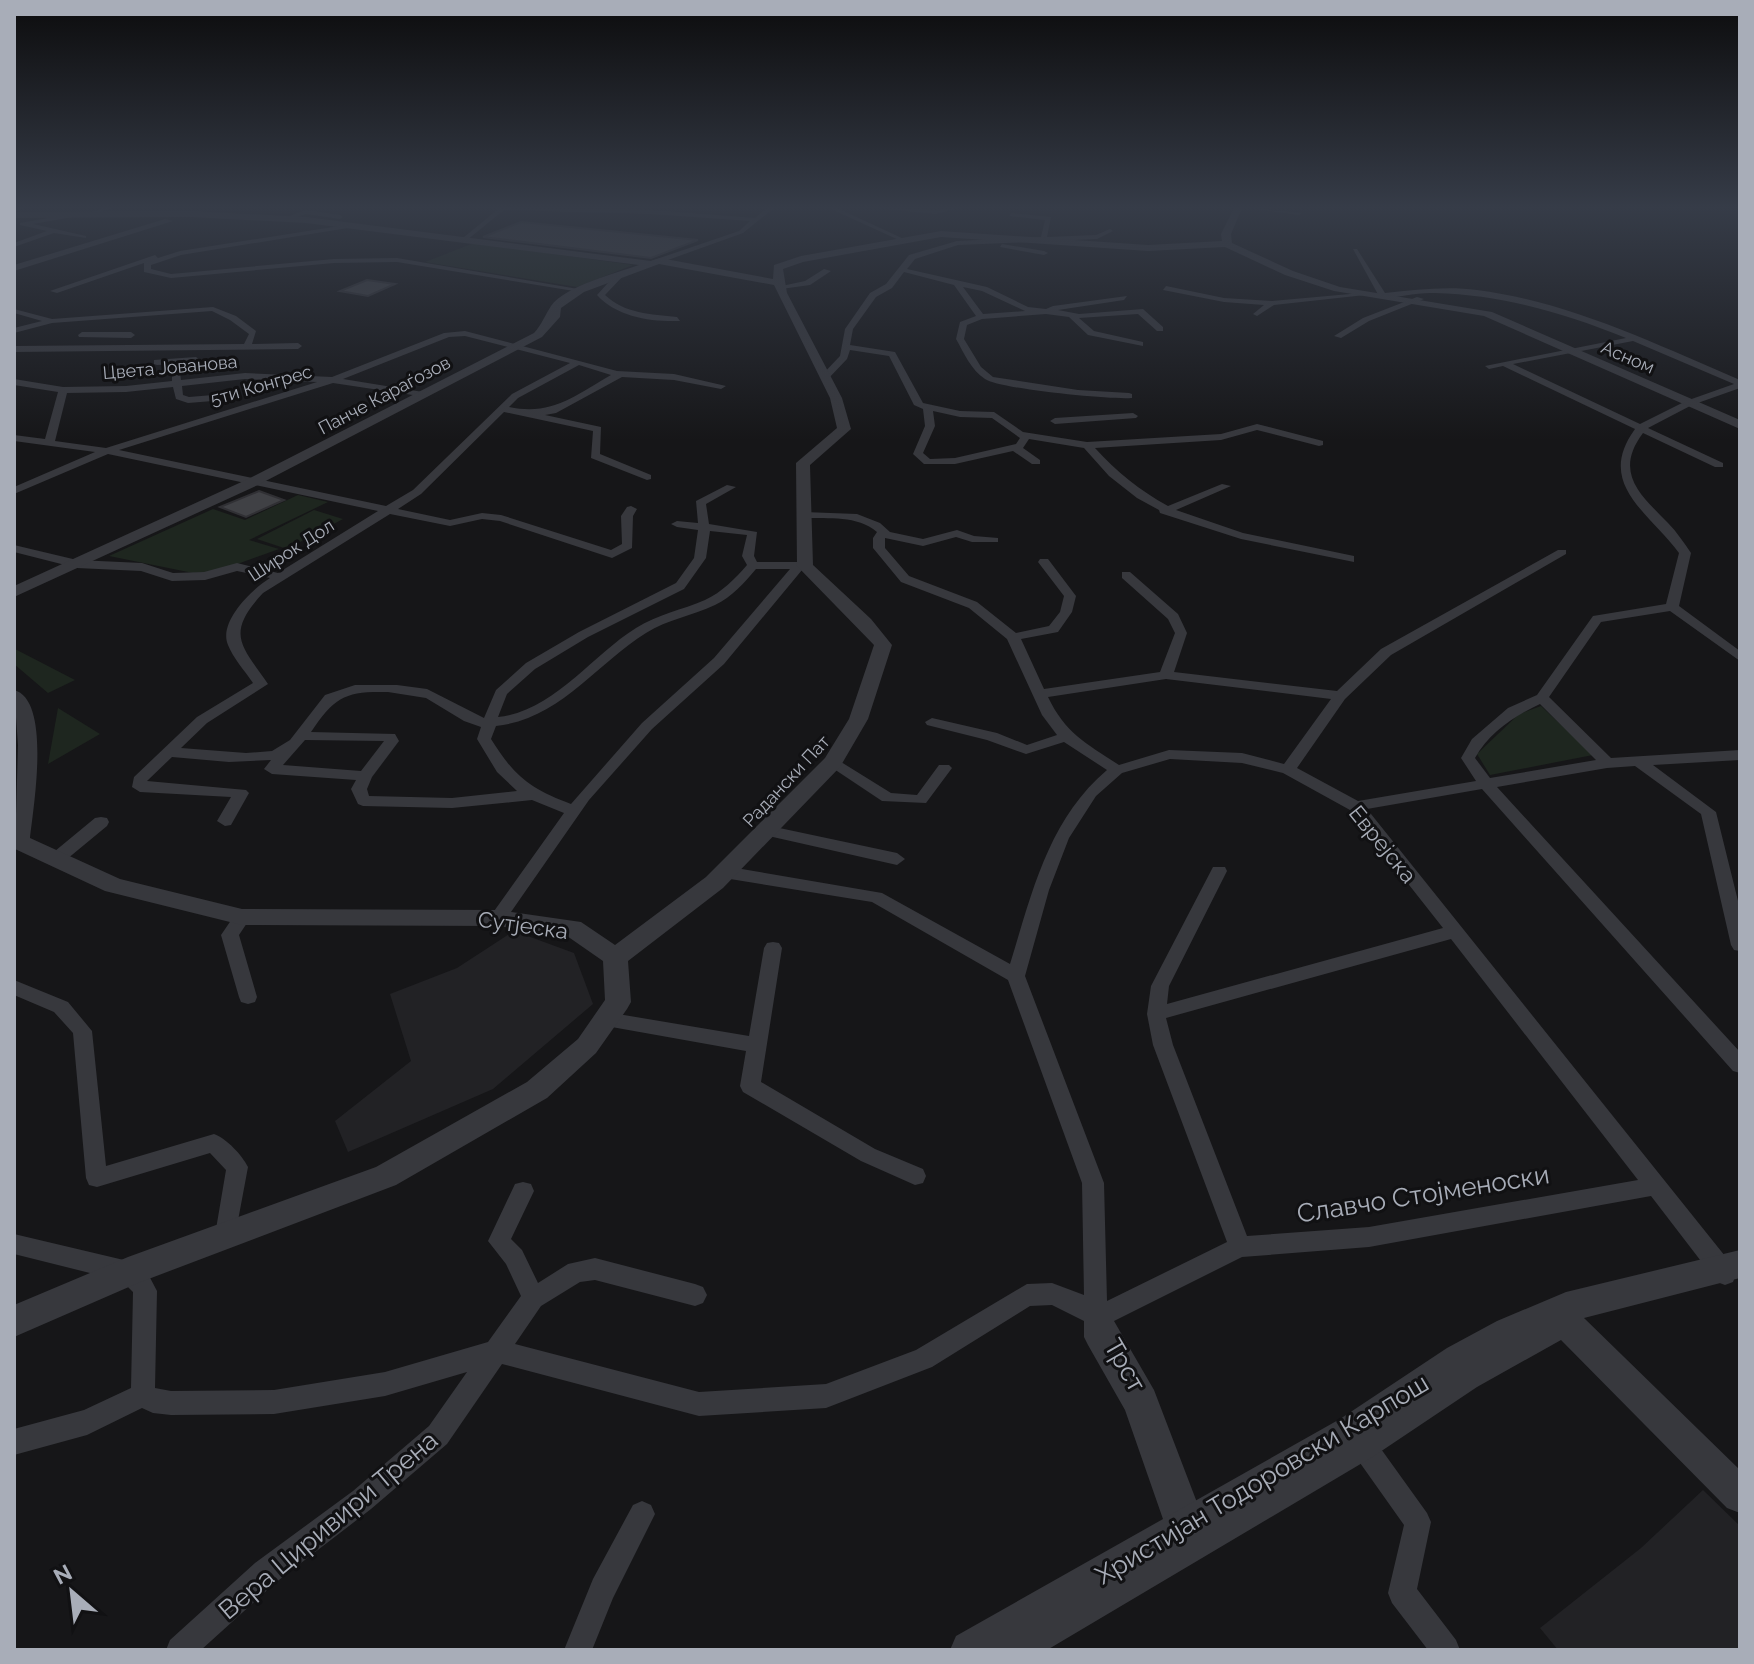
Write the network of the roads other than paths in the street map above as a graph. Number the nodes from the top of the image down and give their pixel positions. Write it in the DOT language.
graph roads {
  1 [pos="780,285"];
  2 [pos="69,286"];
  3 [pos="553,286"];
  4 [pos="592,286"];
  5 [pos="610,286"];
  6 [pos="889,286"];
  7 [pos="959,286"];
  8 [pos="969,286"];
  9 [pos="1329,286"];
  10 [pos="1375,286"];
  11 [pos="1166,288"];
  12 [pos="580,290"];
  13 [pos="54,291"];
  14 [pos="1361,295"];
  15 [pos="1383,296"];
  16 [pos="1124,298"];
  17 [pos="1420,299"];
  18 [pos="1272,303"];
  19 [pos="1043,310"];
  20 [pos="14,311"];
  21 [pos="1055,311"];
  22 [pos="1257,314"];
  23 [pos="1072,316"];
  24 [pos="981,317"];
  25 [pos="677,319"];
  26 [pos="52,321"];
  27 [pos="92,327"];
  28 [pos="1160,329"];
  29 [pos="14,331"];
  30 [pos="82,335"];
  31 [pos="131,335"];
  32 [pos="1338,336"];
  33 [pos="1630,339"];
  34 [pos="1140,344"];
  35 [pos="519,345"];
  36 [pos="247,346"];
  37 [pos="298,346"];
  38 [pos="848,347"];
  39 [pos="64,349"];
  40 [pos="15,350"];
  41 [pos="1570,352"];
  42 [pos="157,362"];
  43 [pos="578,362"];
  44 [pos="1503,363"];
  45 [pos="1489,366"];
  46 [pos="617,374"];
  47 [pos="824,378"];
  48 [pos="333,380"];
  49 [pos="14,382"];
  50 [pos="176,382"];
  51 [pos="1740,384"];
  52 [pos="721,386"];
  53 [pos="63,390"];
  54 [pos="1078,393"];
  55 [pos="423,395"];
  56 [pos="1129,396"];
  57 [pos="225,397"];
  58 [pos="1069,403"];
  59 [pos="1689,403"];
  60 [pos="500,408"];
  61 [pos="928,409"];
  62 [pos="528,413"];
  63 [pos="1133,416"];
  64 [pos="1740,425"];
  65 [pos="1642,427"];
  66 [pos="1026,437"];
  67 [pos="14,438"];
  68 [pos="1046,438"];
  69 [pos="50,441"];
  70 [pos="1319,443"];
  71 [pos="1087,445"];
  72 [pos="1015,447"];
  73 [pos="107,451"];
  74 [pos="1036,462"];
  75 [pos="1719,465"];
  76 [pos="647,477"];
  77 [pos="253,482"];
  78 [pos="1226,486"];
  79 [pos="731,487"];
  80 [pos="14,491"];
  81 [pos="631,509"];
  82 [pos="390,511"];
  83 [pos="1164,511"];
  84 [pos="804,515"];
  85 [pos="677,524"];
  86 [pos="707,526"];
  87 [pos="882,534"];
  88 [pos="994,540"];
  89 [pos="14,548"];
  90 [pos="1562,552"];
  91 [pos="1350,559"];
  92 [pos="1044,562"];
  93 [pos="77,564"];
  94 [pos="753,565"];
  95 [pos="801,566"];
  96 [pos="1126,575"];
  97 [pos="277,576"];
  98 [pos="14,592"];
  99 [pos="1672,607"];
  100 [pos="1013,637"];
  101 [pos="1740,657"];
  102 [pos="1166,675"];
  103 [pos="1039,694"];
  104 [pos="14,696"];
  105 [pos="1340,696"];
  106 [pos="1542,698"];
  107 [pos="932,722"];
  108 [pos="490,723"];
  109 [pos="299,736"];
  110 [pos="1066,737"];
  111 [pos="170,752"];
  112 [pos="285,752"];
  113 [pos="1740,755"];
  114 [pos="1637,760"];
  115 [pos="833,762"];
  116 [pos="1607,763"];
  117 [pos="944,768"];
  118 [pos="1117,770"];
  119 [pos="1288,770"];
  120 [pos="365,776"];
  121 [pos="1485,783"];
  122 [pos="531,795"];
  123 [pos="1356,806"];
  124 [pos="574,811"];
  125 [pos="225,821"];
  126 [pos="101,822"];
  127 [pos="770,831"];
  128 [pos="18,846"];
  129 [pos="897,859"];
  130 [pos="55,860"];
  131 [pos="1219,871"];
  132 [pos="724,872"];
  133 [pos="242,917"];
  134 [pos="498,918"];
  135 [pos="1452,932"];
  136 [pos="1740,945"];
  137 [pos="773,948"];
  138 [pos="615,957"];
  139 [pos="1016,976"];
  140 [pos="14,987"];
  141 [pos="248,997"];
  142 [pos="1156,1014"];
  143 [pos="606,1019"];
  144 [pos="754,1045"];
  145 [pos="1740,1065"];
  146 [pos="915,1176"];
  147 [pos="1655,1186"];
  148 [pos="523,1191"];
  149 [pos="226,1235"];
  150 [pos="14,1244"];
  151 [pos="1240,1247"];
  152 [pos="1732,1271"];
  153 [pos="128,1272"];
  154 [pos="695,1295"];
  155 [pos="533,1298"];
  156 [pos="1566,1314"];
  157 [pos="1098,1317"];
  158 [pos="14,1321"];
  159 [pos="499,1351"];
  160 [pos="143,1395"];
  161 [pos="14,1442"];
  162 [pos="1362,1444"];
  163 [pos="1740,1480"];
  164 [pos="1740,1495"];
  165 [pos="642,1514"];
  166 [pos="1188,1534"];
  167 [pos="180,1650"];
  168 [pos="578,1650"];
  169 [pos="970,1650"];
  170 [pos="1010,1650"];
  171 [pos="1446,1650"];
  1 -- 47 [label="street"];
  2 -- 13 [label="street"];
  3 -- 12 [label="street"];
  4 -- 12 [label="street, Панче Караѓозов"];
  5 -- 25 [label="street"];
  6 -- 38 [label="street"];
  7 -- 24 [label="street"];
  8 -- 19 [label="street"];
  9 -- 14 [label="street, Асном"];
  10 -- 15 [label="street"];
  11 -- 18 [label="street"];
  12 -- 35 [label="street, Панче Караѓозов"];
  14 -- 15 [label="street, Асном"];
  14 -- 18 [label="street"];
  15 -- 17 [label="street, Асном"];
  15 -- 33 [label="street"];
  16 -- 19 [label="street"];
  17 -- 32 [label="street"];
  17 -- 41 [label="street, Асном"];
  18 -- 22 [label="street"];
  19 -- 21 [label="street"];
  20 -- 26 [label="street"];
  21 -- 23 [label="street"];
  21 -- 24 [label="street"];
  23 -- 28 [label="street"];
  23 -- 34 [label="street"];
  24 -- 54 [label="street"];
  26 -- 29 [label="street"];
  26 -- 36 [label="street"];
  27 -- 30 [label="street"];
  30 -- 31 [label="street"];
  30 -- 39 [label="street"];
  33 -- 41 [label="street"];
  33 -- 51 [label="street"];
  35 -- 43 [label="street"];
  35 -- 48 [label="street, 5ти Конгрес"];
  35 -- 55 [label="street, Панче Караѓозов"];
  36 -- 37 [label="street"];
  36 -- 39 [label="street"];
  38 -- 47 [label="street"];
  38 -- 61 [label="street"];
  39 -- 40 [label="street"];
  41 -- 44 [label="street"];
  41 -- 59 [label="street, Асном"];
  42 -- 50 [label="street"];
  43 -- 46 [label="street"];
  43 -- 60 [label="street, Широк Дол"];
  44 -- 45 [label="street"];
  44 -- 65 [label="street"];
  46 -- 52 [label="street"];
  46 -- 62 [label="street"];
  47 -- 84 [label="street"];
  48 -- 50 [label="street, Цвета Јованова"];
  48 -- 55 [label="street, Цвета Јованова"];
  48 -- 73 [label="street, 5ти Конгрес"];
  49 -- 53 [label="street, Цвета Јованова"];
  50 -- 53 [label="street, Цвета Јованова"];
  50 -- 57 [label="street"];
  51 -- 59 [label="street"];
  53 -- 69 [label="street"];
  54 -- 56 [label="street"];
  54 -- 58 [label="street"];
  55 -- 77 [label="street, Панче Караѓозов"];
  59 -- 64 [label="street, Асном"];
  59 -- 65 [label="street"];
  60 -- 62 [label="street"];
  60 -- 82 [label="street, Широк Дол"];
  61 -- 66 [label="street"];
  61 -- 72 [label="street"];
  62 -- 76 [label="street"];
  63 -- 68 [label="street"];
  65 -- 75 [label="street"];
  65 -- 99 [label="street"];
  66 -- 68 [label="street"];
  66 -- 72 [label="street"];
  67 -- 69 [label="street"];
  68 -- 71 [label="street"];
  69 -- 73 [label="street"];
  70 -- 71 [label="street"];
  71 -- 83 [label="street"];
  72 -- 74 [label="street"];
  73 -- 77 [label="street"];
  73 -- 80 [label="street, 5ти Конгрес"];
  77 -- 82 [label="street"];
  77 -- 93 [label="street, Панче Караѓозов"];
  78 -- 83 [label="street"];
  79 -- 86 [label="street"];
  81 -- 82 [label="street"];
  82 -- 97 [label="street, Широк Дол"];
  83 -- 91 [label="street"];
  84 -- 87 [label="street"];
  84 -- 95 [label="street"];
  85 -- 86 [label="street"];
  86 -- 94 [label="street"];
  86 -- 108 [label="street"];
  87 -- 88 [label="street"];
  87 -- 100 [label="street"];
  89 -- 93 [label="street"];
  90 -- 105 [label="street"];
  92 -- 100 [label="street"];
  93 -- 97 [label="street"];
  93 -- 98 [label="street, Панче Караѓозов"];
  94 -- 95 [label="street"];
  94 -- 108 [label="street"];
  95 -- 115 [label="street, Радански Пат"];
  95 -- 124 [label="street"];
  96 -- 102 [label="street"];
  97 -- 111 [label="street, Широк Дол"];
  99 -- 101 [label="street"];
  99 -- 106 [label="street"];
  100 -- 103 [label="street"];
  102 -- 103 [label="street"];
  102 -- 105 [label="street"];
  103 -- 110 [label="street"];
  104 -- 128 [label="street, Сутјеска"];
  105 -- 119 [label="street"];
  106 -- 116 [label="street"];
  106 -- 121 [label="street"];
  107 -- 110 [label="street"];
  108 -- 109 [label="street"];
  108 -- 122 [label="street"];
  109 -- 112 [label="street"];
  109 -- 120 [label="street"];
  110 -- 118 [label="street"];
  111 -- 112 [label="street"];
  111 -- 125 [label="street, Широк Дол"];
  112 -- 120 [label="street"];
  113 -- 114 [label="street"];
  114 -- 116 [label="street"];
  114 -- 136 [label="street"];
  115 -- 117 [label="street"];
  115 -- 127 [label="street, Радански Пат"];
  116 -- 121 [label="street"];
  118 -- 119 [label="street, Еврејска"];
  118 -- 139 [label="street, Еврејска"];
  119 -- 123 [label="street, Еврејска"];
  120 -- 122 [label="street"];
  121 -- 123 [label="street"];
  121 -- 145 [label="street"];
  122 -- 124 [label="street"];
  123 -- 135 [label="street, Еврејска"];
  124 -- 134 [label="street"];
  126 -- 130 [label="street"];
  127 -- 129 [label="street"];
  127 -- 132 [label="street, Радански Пат"];
  128 -- 130 [label="street, Сутјеска"];
  130 -- 133 [label="street, Сутјеска"];
  131 -- 142 [label="street"];
  132 -- 138 [label="street, Радански Пат"];
  132 -- 139 [label="street"];
  133 -- 134 [label="street, Сутјеска"];
  133 -- 141 [label="street"];
  134 -- 138 [label="street, Сутјеска"];
  135 -- 142 [label="street"];
  135 -- 147 [label="street, Еврејска"];
  137 -- 144 [label="street"];
  138 -- 143 [label="street"];
  139 -- 157 [label="street"];
  140 -- 149 [label="street"];
  142 -- 151 [label="street"];
  143 -- 144 [label="street"];
  143 -- 149 [label="street"];
  144 -- 146 [label="street"];
  147 -- 151 [label="street, Славчо Стојменоски"];
  147 -- 152 [label="street, Еврејска"];
  148 -- 155 [label="street"];
  149 -- 153 [label="street"];
  150 -- 153 [label="street"];
  151 -- 157 [label="street, Славчо Стојменоски"];
  152 -- 156 [label="street, Христијан Тодоровски Карпош"];
  153 -- 158 [label="street"];
  153 -- 160 [label="street"];
  154 -- 155 [label="street, Вера Циривири Трена"];
  155 -- 159 [label="street, Вера Циривири Трена"];
  156 -- 162 [label="street, Христијан Тодоровски Карпош"];
  156 -- 163 [label="street"];
  156 -- 164 [label="street"];
  156 -- 166 [label="street, Христијан Тодоровски Карпош"];
  157 -- 159 [label="street"];
  157 -- 166 [label="street, Трст"];
  159 -- 160 [label="street"];
  159 -- 167 [label="street, Вера Циривири Трена"];
  160 -- 161 [label="street"];
  162 -- 166 [label="street, Христијан Тодоровски Карпош"];
  162 -- 171 [label="street"];
  165 -- 168 [label="street"];
  166 -- 169 [label="street, Христијан Тодоровски Карпош"];
  166 -- 170 [label="street, Христијан Тодоровски Карпош"];
}
